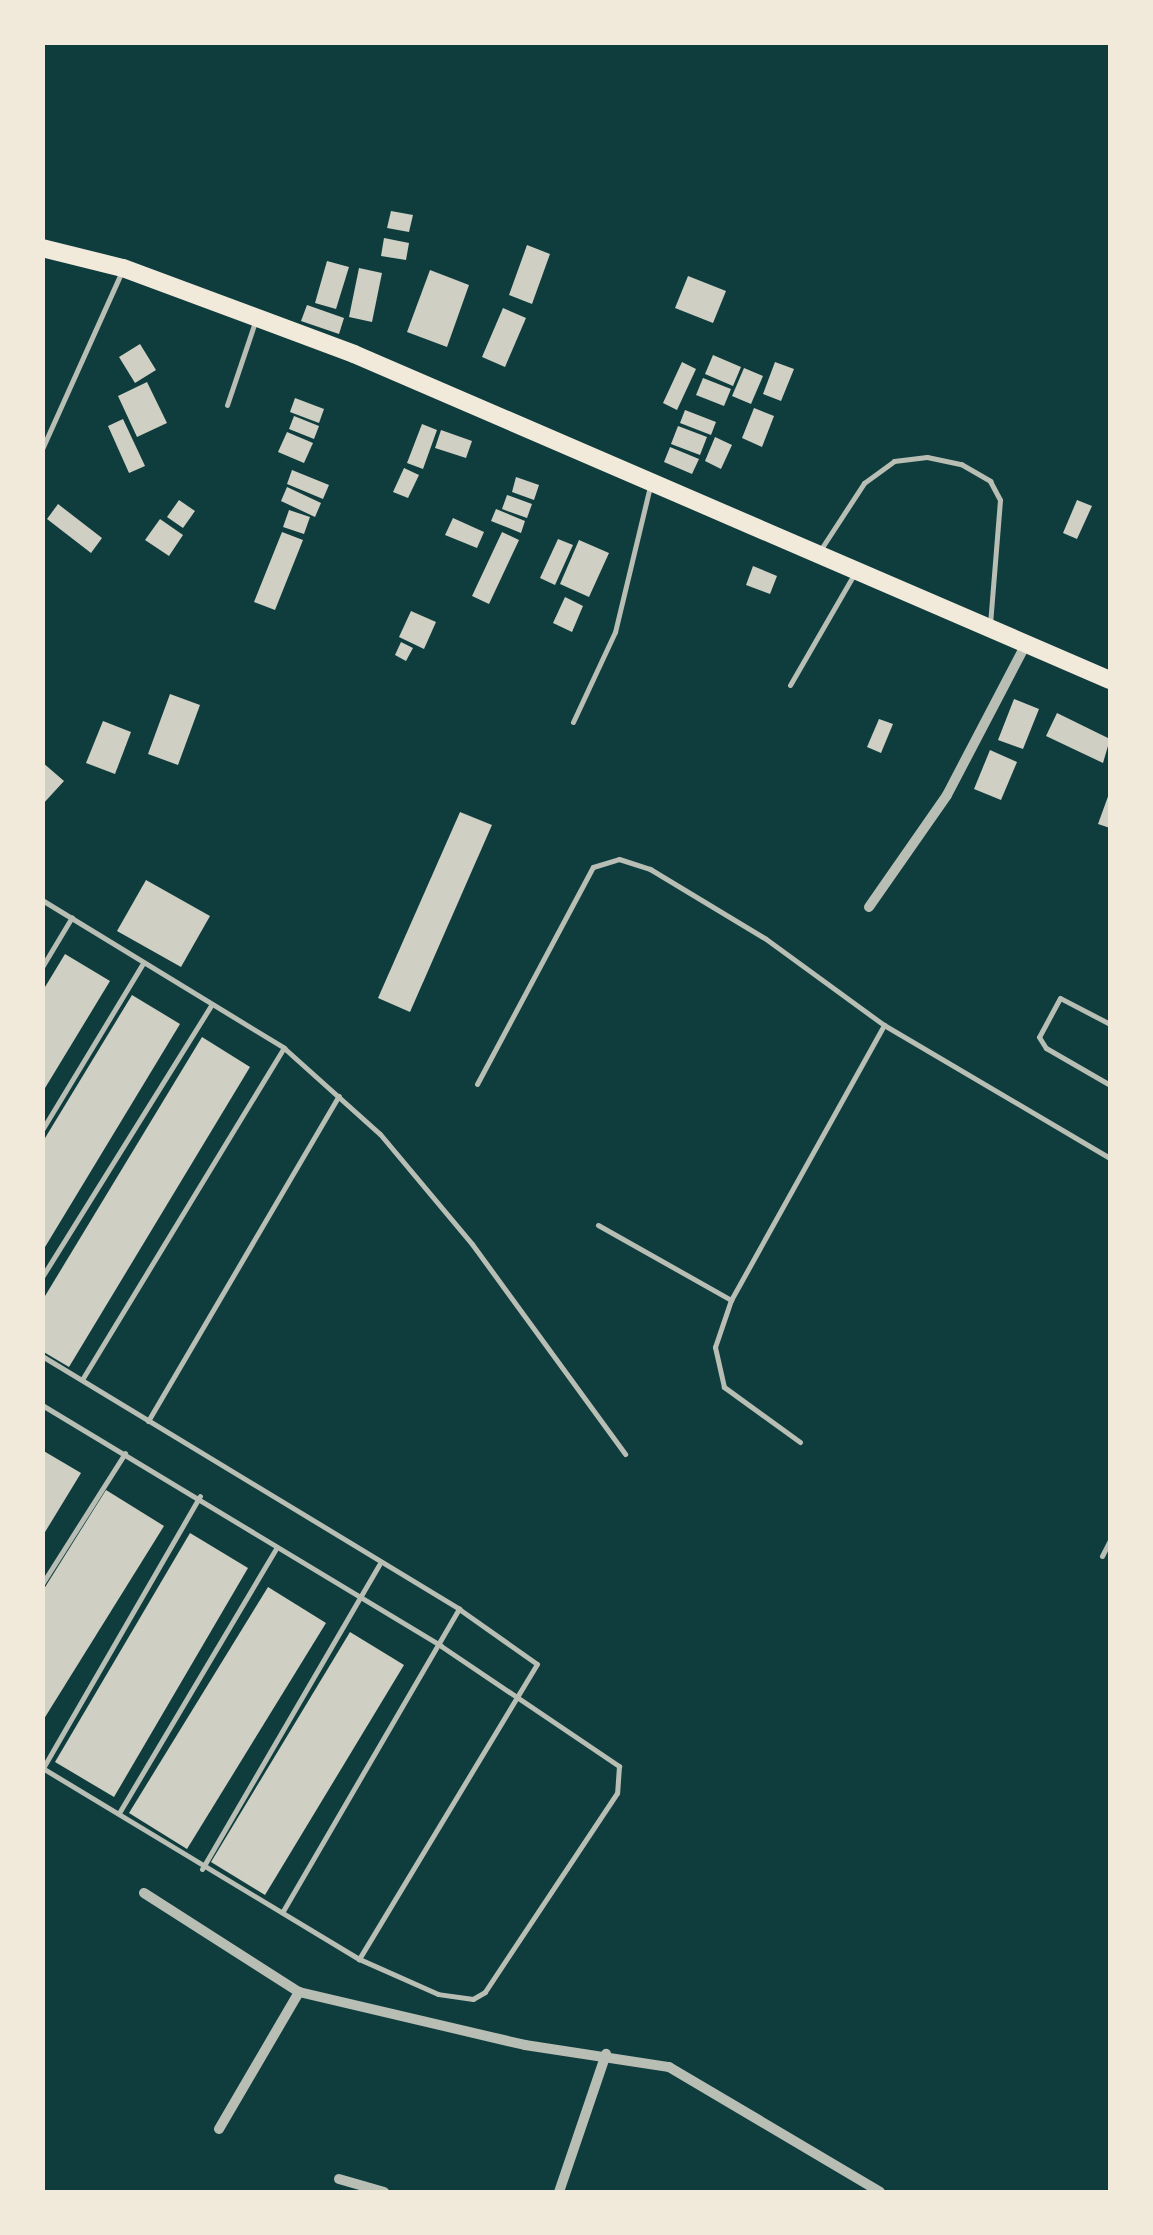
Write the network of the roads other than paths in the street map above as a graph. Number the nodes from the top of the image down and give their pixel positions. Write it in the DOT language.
graph roads {
  1 [pos="42,248"];
  2 [pos="124,268"];
  3 [pos="257,316"];
  4 [pos="227,405"];
  5 [pos="42,448"];
  6 [pos="652,478"];
  7 [pos="819,552"];
  8 [pos="858,570"];
  9 [pos="990,626"];
  10 [pos="1027,641"];
  11 [pos="1110,680"];
  12 [pos="790,685"];
  13 [pos="574,722"];
  14 [pos="42,900"];
  15 [pos="869,907"];
  16 [pos="72,917"];
  17 [pos="142,965"];
  18 [pos="42,967"];
  19 [pos="211,1006"];
  20 [pos="1110,1024"];
  21 [pos="884,1025"];
  22 [pos="284,1048"];
  23 [pos="477,1084"];
  24 [pos="1110,1084"];
  25 [pos="339,1096"];
  26 [pos="42,1130"];
  27 [pos="1110,1158"];
  28 [pos="598,1225"];
  29 [pos="42,1277"];
  30 [pos="731,1300"];
  31 [pos="42,1356"];
  32 [pos="83,1379"];
  33 [pos="42,1405"];
  34 [pos="148,1421"];
  35 [pos="800,1442"];
  36 [pos="125,1453"];
  37 [pos="625,1454"];
  38 [pos="200,1496"];
  39 [pos="1110,1540"];
  40 [pos="276,1549"];
  41 [pos="1102,1556"];
  42 [pos="379,1565"];
  43 [pos="42,1584"];
  44 [pos="360,1600"];
  45 [pos="459,1608"];
  46 [pos="441,1646"];
  47 [pos="522,1699"];
  48 [pos="43,1768"];
  49 [pos="118,1814"];
  50 [pos="202,1869"];
  51 [pos="144,1893"];
  52 [pos="283,1911"];
  53 [pos="359,1959"];
  54 [pos="299,1992"];
  55 [pos="606,2054"];
  56 [pos="219,2128"];
  57 [pos="339,2178"];
  58 [pos="384,2192"];
  59 [pos="559,2192"];
  60 [pos="880,2192"];
  1 -- 2 [label="highway"];
  2 -- 3 [label="highway"];
  2 -- 5 [label="lane"];
  3 -- 4 [label="lane"];
  3 -- 6 [label="highway"];
  6 -- 7 [label="highway"];
  6 -- 13 [label="lane"];
  7 -- 8 [label="highway"];
  7 -- 9 [label="lane"];
  8 -- 9 [label="highway"];
  8 -- 12 [label="lane"];
  9 -- 10 [label="highway"];
  10 -- 11 [label="highway"];
  10 -- 15 [label="street"];
  14 -- 16 [label="lane"];
  16 -- 17 [label="lane"];
  16 -- 18 [label="lane"];
  17 -- 19 [label="lane"];
  17 -- 26 [label="lane"];
  19 -- 22 [label="lane"];
  19 -- 29 [label="lane"];
  20 -- 24 [label="lane"];
  21 -- 23 [label="lane"];
  21 -- 27 [label="lane"];
  21 -- 30 [label="lane"];
  22 -- 25 [label="lane"];
  22 -- 32 [label="lane"];
  25 -- 34 [label="lane"];
  25 -- 37 [label="lane"];
  28 -- 30 [label="lane"];
  30 -- 35 [label="lane"];
  31 -- 32 [label="lane"];
  32 -- 34 [label="lane"];
  33 -- 36 [label="lane"];
  34 -- 42 [label="lane"];
  36 -- 38 [label="lane"];
  36 -- 43 [label="lane"];
  38 -- 40 [label="lane"];
  38 -- 48 [label="lane"];
  39 -- 41 [label="lane"];
  40 -- 44 [label="lane"];
  40 -- 49 [label="lane"];
  42 -- 44 [label="lane"];
  42 -- 45 [label="lane"];
  44 -- 46 [label="lane"];
  44 -- 50 [label="lane"];
  45 -- 46 [label="lane"];
  45 -- 47 [label="lane"];
  46 -- 47 [label="lane"];
  46 -- 52 [label="lane"];
  47 -- 53 [label="lane"];
  47 -- 53 [label="lane"];
  48 -- 49 [label="lane"];
  49 -- 50 [label="lane"];
  50 -- 52 [label="lane"];
  51 -- 54 [label="street"];
  52 -- 53 [label="lane"];
  54 -- 55 [label="street"];
  54 -- 56 [label="street"];
  55 -- 59 [label="street"];
  55 -- 60 [label="street"];
  57 -- 58 [label="street"];
}
